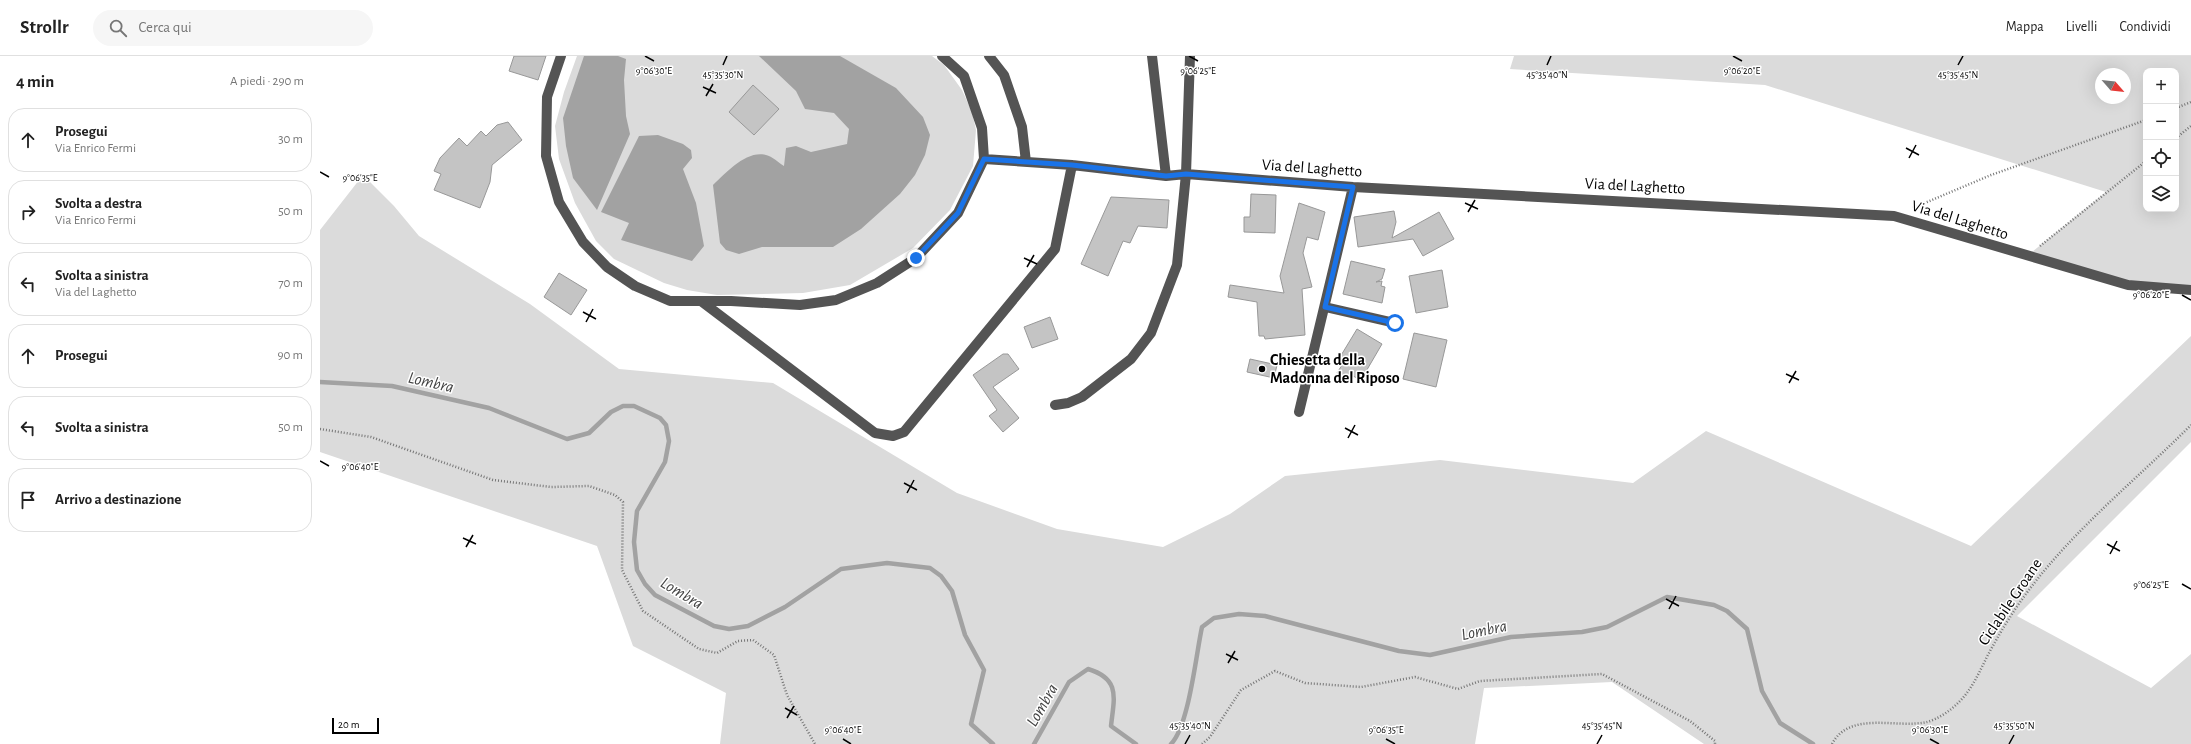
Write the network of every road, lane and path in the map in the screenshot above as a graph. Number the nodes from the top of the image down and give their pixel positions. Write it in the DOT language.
graph roads {
  1 [pos="561,56"];
  2 [pos="942,56"];
  3 [pos="989,56"];
  4 [pos="1152,56"];
  5 [pos="1190,56"];
  6 [pos="2191,102"];
  7 [pos="2179,107"];
  8 [pos="2143,121"];
  9 [pos="2191,126"];
  10 [pos="2179,136"];
  11 [pos="984,159"];
  12 [pos="1026,162"];
  13 [pos="2143,163"];
  14 [pos="1072,165"];
  15 [pos="1186,174"];
  16 [pos="1166,176"];
  17 [pos="1353,187"];
  18 [pos="1894,216"];
  19 [pos="2027,256"];
  20 [pos="2191,290"];
  21 [pos="701,301"];
  22 [pos="1325,307"];
  23 [pos="1395,323"];
  24 [pos="1055,405"];
  25 [pos="1299,412"];
  26 [pos="2191,425"];
  27 [pos="320,429"];
  28 [pos="815,744"];
  29 [pos="1202,744"];
  30 [pos="1715,744"];
  31 [pos="1832,744"];
  1 -- 21 [label="street"];
  2 -- 11 [label="street"];
  3 -- 12 [label="street"];
  4 -- 16 [label="street"];
  5 -- 15 [label="street"];
  6 -- 7 [label="path"];
  8 -- 18 [label="path"];
  9 -- 10 [label="path"];
  11 -- 12 [label="street, Via del Laghetto"];
  11 -- 21 [label="street"];
  12 -- 14 [label="street, Via del Laghetto"];
  13 -- 19 [label="path"];
  14 -- 16 [label="street, Via del Laghetto"];
  14 -- 21 [label="street"];
  15 -- 16 [label="street, Via del Laghetto"];
  15 -- 17 [label="street, Via del Laghetto"];
  15 -- 24 [label="street"];
  17 -- 18 [label="street, Via del Laghetto"];
  17 -- 22 [label="street"];
  18 -- 19 [label="street, Via del Laghetto"];
  19 -- 20 [label="street, Via del Laghetto"];
  22 -- 23 [label="street"];
  22 -- 25 [label="street"];
  26 -- 31 [label="path, Ciclabile Groane"];
  27 -- 28 [label="path"];
  29 -- 30 [label="path"];
}
